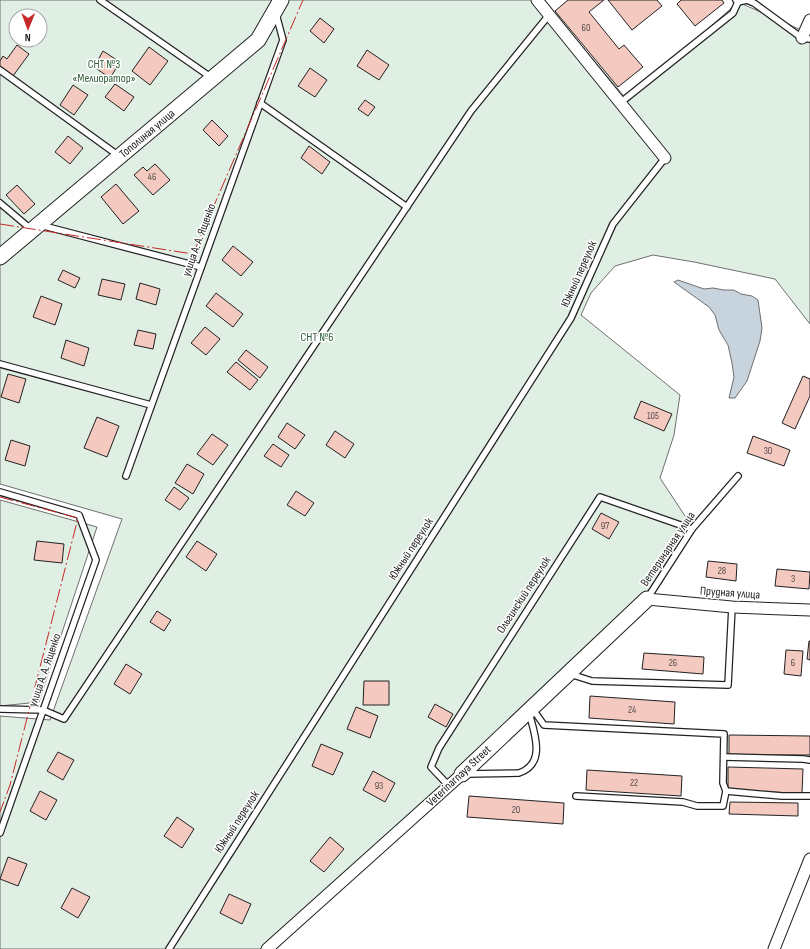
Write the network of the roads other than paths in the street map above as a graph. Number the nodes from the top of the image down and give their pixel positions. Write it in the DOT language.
graph roads {
  1 [pos="100,0"];
  2 [pos="537,0"];
  3 [pos="737,1"];
  4 [pos="278,6"];
  5 [pos="549,15"];
  6 [pos="810,20"];
  7 [pos="806,38"];
  8 [pos="0,70"];
  9 [pos="212,78"];
  10 [pos="260,103"];
  11 [pos="620,103"];
  12 [pos="119,156"];
  13 [pos="665,158"];
  14 [pos="0,203"];
  15 [pos="407,207"];
  16 [pos="35,227"];
  17 [pos="0,257"];
  18 [pos="201,267"];
  19 [pos="0,364"];
  20 [pos="151,405"];
  21 [pos="126,476"];
  22 [pos="738,476"];
  23 [pos="0,492"];
  24 [pos="692,529"];
  25 [pos="648,599"];
  26 [pos="732,606"];
  27 [pos="810,610"];
  28 [pos="568,674"];
  29 [pos="0,709"];
  30 [pos="530,709"];
  31 [pos="43,710"];
  32 [pos="724,756"];
  33 [pos="810,760"];
  34 [pos="462,774"];
  35 [pos="449,786"];
  36 [pos="726,791"];
  37 [pos="576,796"];
  38 [pos="810,796"];
  39 [pos="0,833"];
  40 [pos="810,859"];
  41 [pos="170,949"];
  42 [pos="267,949"];
  43 [pos="774,949"];
  1 -- 9 [label="lane"];
  2 -- 5 [label="street"];
  3 -- 7 [label="lane"];
  3 -- 11 [label="lane"];
  4 -- 9 [label="street, Тополиная улица"];
  4 -- 10 [label="lane, улица А. А. Ященко"];
  5 -- 11 [label="street"];
  5 -- 15 [label="lane"];
  6 -- 7 [label="street"];
  8 -- 12 [label="lane"];
  9 -- 12 [label="street, Тополиная улица"];
  10 -- 15 [label="lane"];
  10 -- 18 [label="lane, улица А. А. Ященко"];
  11 -- 13 [label="street"];
  12 -- 16 [label="street, Тополиная улица"];
  13 -- 41 [label="lane, Южный переулок"];
  14 -- 16 [label="lane"];
  15 -- 31 [label="lane"];
  16 -- 17 [label="street, Тополиная улица"];
  16 -- 18 [label="lane"];
  18 -- 20 [label="lane, улица А. А. Ященко"];
  19 -- 20 [label="lane"];
  20 -- 21 [label="lane, улица А. А. Ященко"];
  22 -- 24 [label="lane, Ветеринарная улица"];
  23 -- 31 [label="lane, улица А. А. Ященко"];
  24 -- 25 [label="lane, Ветеринарная улица"];
  24 -- 35 [label="lane, Ольгинский переулок"];
  25 -- 26 [label="street, Прудная улица"];
  25 -- 28 [label="street, Veterinarnaya Street"];
  26 -- 27 [label="street, Прудная улица"];
  26 -- 28 [label="lane"];
  28 -- 30 [label="street, Veterinarnaya Street"];
  29 -- 31 [label="lane"];
  30 -- 32 [label="lane"];
  30 -- 34 [label="street, Veterinarnaya Street"];
  30 -- 34 [label="lane"];
  31 -- 39 [label="lane, улица А. А. Ященко"];
  32 -- 33 [label="lane"];
  32 -- 36 [label="lane"];
  34 -- 35 [label="street, Veterinarnaya Street"];
  35 -- 42 [label="street, Veterinarnaya Street"];
  36 -- 37 [label="lane"];
  36 -- 38 [label="lane"];
  40 -- 43 [label="street"];
}
